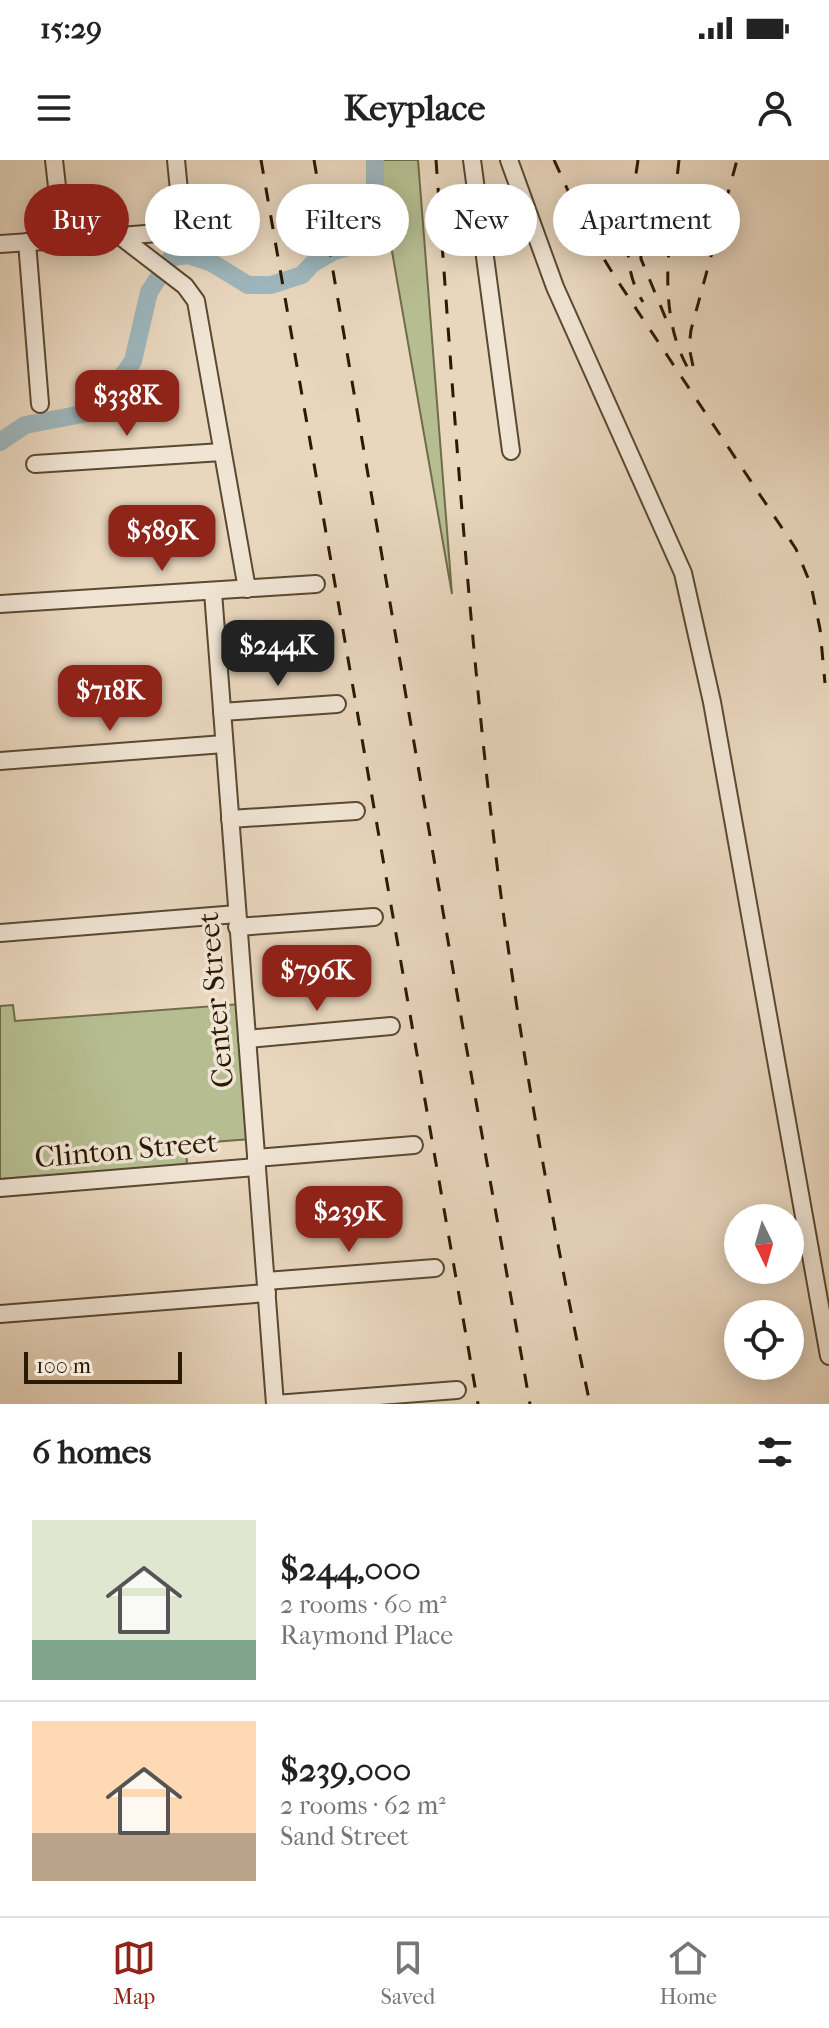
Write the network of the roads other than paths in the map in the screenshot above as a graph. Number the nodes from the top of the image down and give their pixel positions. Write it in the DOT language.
graph roads {
  1 [pos="54,160"];
  2 [pos="176,160"];
  3 [pos="472,160"];
  4 [pos="509,160"];
  5 [pos="57,184"];
  6 [pos="129,235"];
  7 [pos="24,242"];
  8 [pos="129,243"];
  9 [pos="0,244"];
  10 [pos="28,256"];
  11 [pos="40,404"];
  12 [pos="511,451"];
  13 [pos="222,452"];
  14 [pos="35,464"];
  15 [pos="316,584"];
  16 [pos="247,589"];
  17 [pos="213,592"];
  18 [pos="5,604"];
  19 [pos="337,704"];
  20 [pos="222,712"];
  21 [pos="224,744"];
  22 [pos="0,761"];
  23 [pos="356,811"];
  24 [pos="230,819"];
  25 [pos="374,917"];
  26 [pos="237,920"];
  27 [pos="0,933"];
  28 [pos="391,1026"];
  29 [pos="247,1039"];
  30 [pos="414,1145"];
  31 [pos="257,1162"];
  32 [pos="0,1188"];
  33 [pos="435,1268"];
  34 [pos="267,1287"];
  35 [pos="0,1314"];
  36 [pos="829,1356"];
  37 [pos="457,1390"];
  38 [pos="275,1404"];
  1 -- 5 [label="street"];
  2 -- 6 [label="street"];
  3 -- 12 [label="street"];
  4 -- 36 [label="street"];
  7 -- 9 [label="street"];
  8 -- 13 [label="street"];
  10 -- 11 [label="street"];
  13 -- 14 [label="street"];
  13 -- 16 [label="street"];
  15 -- 16 [label="street"];
  16 -- 17 [label="street"];
  17 -- 18 [label="street"];
  17 -- 20 [label="street, Center Street"];
  19 -- 20 [label="street"];
  20 -- 21 [label="street, Center Street"];
  21 -- 22 [label="street"];
  21 -- 24 [label="street, Center Street"];
  23 -- 24 [label="street"];
  24 -- 26 [label="street, Center Street"];
  25 -- 26 [label="street"];
  26 -- 27 [label="street"];
  26 -- 29 [label="street, Center Street"];
  28 -- 29 [label="street"];
  29 -- 31 [label="street, Center Street"];
  30 -- 31 [label="street, Clinton Street"];
  31 -- 32 [label="street, Clinton Street"];
  31 -- 34 [label="street, Center Street"];
  33 -- 34 [label="street"];
  34 -- 35 [label="street"];
  34 -- 38 [label="street, Center Street"];
  37 -- 38 [label="street"];
}
